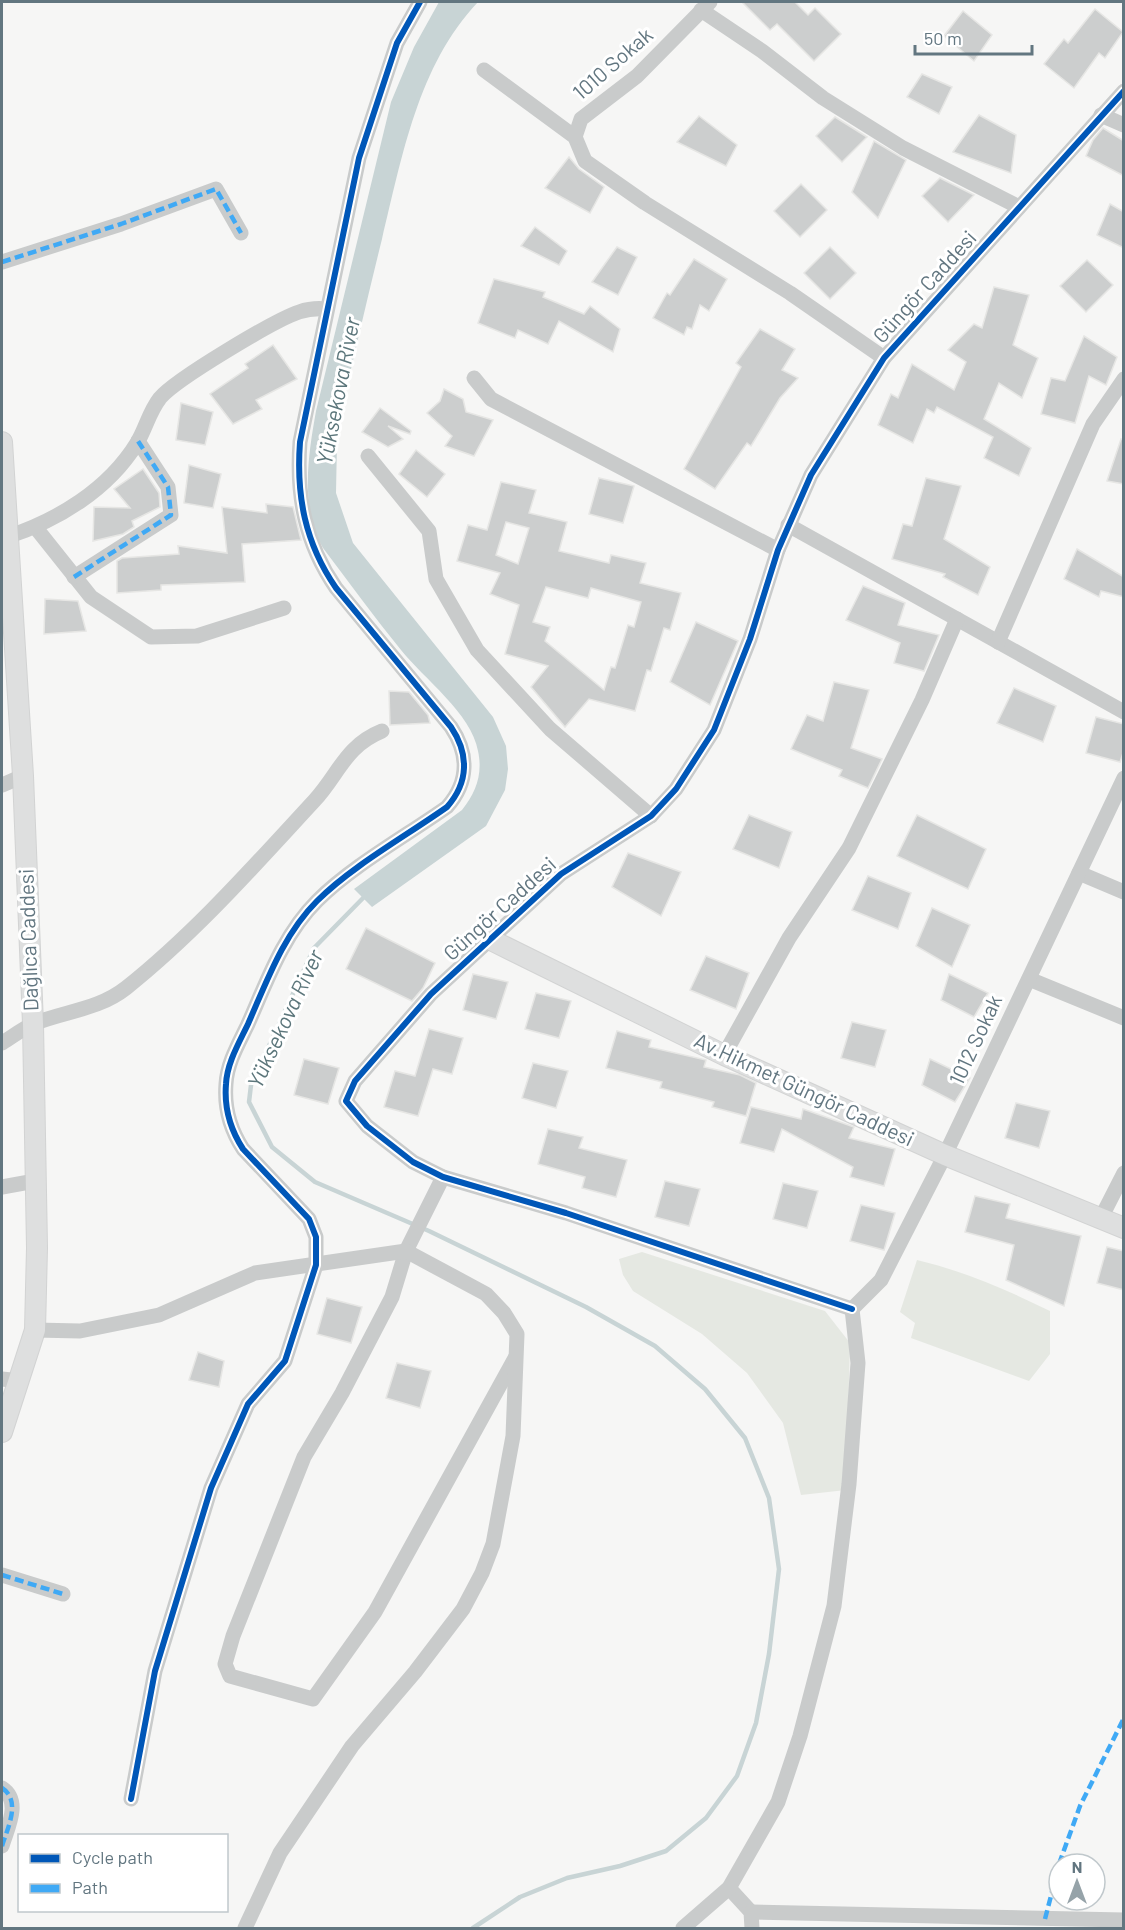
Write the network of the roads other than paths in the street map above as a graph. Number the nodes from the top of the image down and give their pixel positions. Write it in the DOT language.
graph roads {
  1 [pos="420,2"];
  2 [pos="705,6"];
  3 [pos="484,70"];
  4 [pos="1124,91"];
  5 [pos="1101,115"];
  6 [pos="1124,125"];
  7 [pos="576,137"];
  8 [pos="1019,207"];
  9 [pos="241,233"];
  10 [pos="2,262"];
  11 [pos="326,309"];
  12 [pos="884,358"];
  13 [pos="474,378"];
  14 [pos="1124,379"];
  15 [pos="138,441"];
  16 [pos="2,442"];
  17 [pos="368,456"];
  18 [pos="788,525"];
  19 [pos="36,528"];
  20 [pos="7,537"];
  21 [pos="778,550"];
  22 [pos="74,577"];
  23 [pos="284,608"];
  24 [pos="7,615"];
  25 [pos="957,620"];
  26 [pos="998,642"];
  27 [pos="1124,712"];
  28 [pos="382,731"];
  29 [pos="23,776"];
  30 [pos="1124,778"];
  31 [pos="2,785"];
  32 [pos="651,816"];
  33 [pos="1079,873"];
  34 [pos="1124,892"];
  35 [pos="489,939"];
  36 [pos="1029,979"];
  37 [pos="1124,1018"];
  38 [pos="33,1024"];
  39 [pos="2,1043"];
  40 [pos="724,1055"];
  41 [pos="945,1155"];
  42 [pos="1124,1173"];
  43 [pos="443,1177"];
  44 [pos="35,1181"];
  45 [pos="2,1187"];
  46 [pos="1101,1218"];
  47 [pos="1124,1228"];
  48 [pos="406,1251"];
  49 [pos="316,1265"];
  50 [pos="852,1309"];
  51 [pos="35,1330"];
  52 [pos="516,1355"];
  53 [pos="11,1380"];
  54 [pos="2,1432"];
  55 [pos="2,1575"];
  56 [pos="63,1594"];
  57 [pos="2,1788"];
  58 [pos="131,1799"];
  59 [pos="2,1846"];
  60 [pos="729,1888"];
  61 [pos="751,1912"];
  62 [pos="1124,1920"];
  63 [pos="906,1923"];
  64 [pos="245,1929"];
  65 [pos="683,1929"];
  66 [pos="752,1929"];
  1 -- 11 [label="street"];
  2 -- 7 [label="street, 1010 Sokak"];
  2 -- 8 [label="street"];
  3 -- 7 [label="street"];
  4 -- 5 [label="street, Güngör Caddesi"];
  5 -- 6 [label="street"];
  5 -- 8 [label="street, Güngör Caddesi"];
  7 -- 12 [label="street"];
  8 -- 12 [label="street, Güngör Caddesi"];
  9 -- 10 [label="street"];
  11 -- 15 [label="street"];
  11 -- 49 [label="street"];
  12 -- 18 [label="street, Güngör Caddesi"];
  13 -- 21 [label="street"];
  14 -- 26 [label="street"];
  15 -- 19 [label="street"];
  15 -- 22 [label="street"];
  16 -- 20 [label="main road, Dağlıca Caddesi"];
  17 -- 32 [label="street"];
  18 -- 21 [label="street, Güngör Caddesi"];
  18 -- 25 [label="street"];
  19 -- 20 [label="street"];
  19 -- 22 [label="street"];
  20 -- 24 [label="main road, Dağlıca Caddesi"];
  21 -- 32 [label="street, Güngör Caddesi"];
  22 -- 23 [label="street"];
  24 -- 29 [label="main road, Dağlıca Caddesi"];
  25 -- 26 [label="street"];
  25 -- 40 [label="street"];
  26 -- 27 [label="street"];
  28 -- 38 [label="street"];
  29 -- 31 [label="street"];
  29 -- 38 [label="main road, Dağlıca Caddesi"];
  30 -- 33 [label="street, 1012 Sokak"];
  32 -- 35 [label="street, Güngör Caddesi"];
  33 -- 34 [label="street"];
  33 -- 36 [label="street, 1012 Sokak"];
  35 -- 40 [label="main road, Av.Hikmet Güngör Caddesi"];
  35 -- 43 [label="street, Güngör Caddesi"];
  36 -- 37 [label="street"];
  36 -- 41 [label="street, 1012 Sokak"];
  38 -- 39 [label="street"];
  38 -- 44 [label="main road, Dağlıca Caddesi"];
  40 -- 41 [label="main road, Av.Hikmet Güngör Caddesi"];
  41 -- 46 [label="main road, Av.Hikmet Güngör Caddesi"];
  41 -- 50 [label="street, 1012 Sokak"];
  42 -- 46 [label="street"];
  43 -- 48 [label="street"];
  43 -- 50 [label="street, Güngör Caddesi"];
  44 -- 45 [label="street"];
  44 -- 51 [label="main road, Dağlıca Caddesi"];
  46 -- 47 [label="main road, Av.Hikmet Güngör Caddesi"];
  48 -- 49 [label="street"];
  48 -- 52 [label="street"];
  48 -- 52 [label="street"];
  49 -- 51 [label="street"];
  49 -- 58 [label="street"];
  50 -- 60 [label="street"];
  51 -- 53 [label="main road, Dağlıca Caddesi"];
  52 -- 64 [label="street"];
  53 -- 54 [label="main road, Dağlıca Caddesi"];
  55 -- 56 [label="street"];
  57 -- 59 [label="street"];
  60 -- 61 [label="street"];
  60 -- 65 [label="street"];
  61 -- 63 [label="street"];
  61 -- 66 [label="street"];
  62 -- 63 [label="street"];
}
